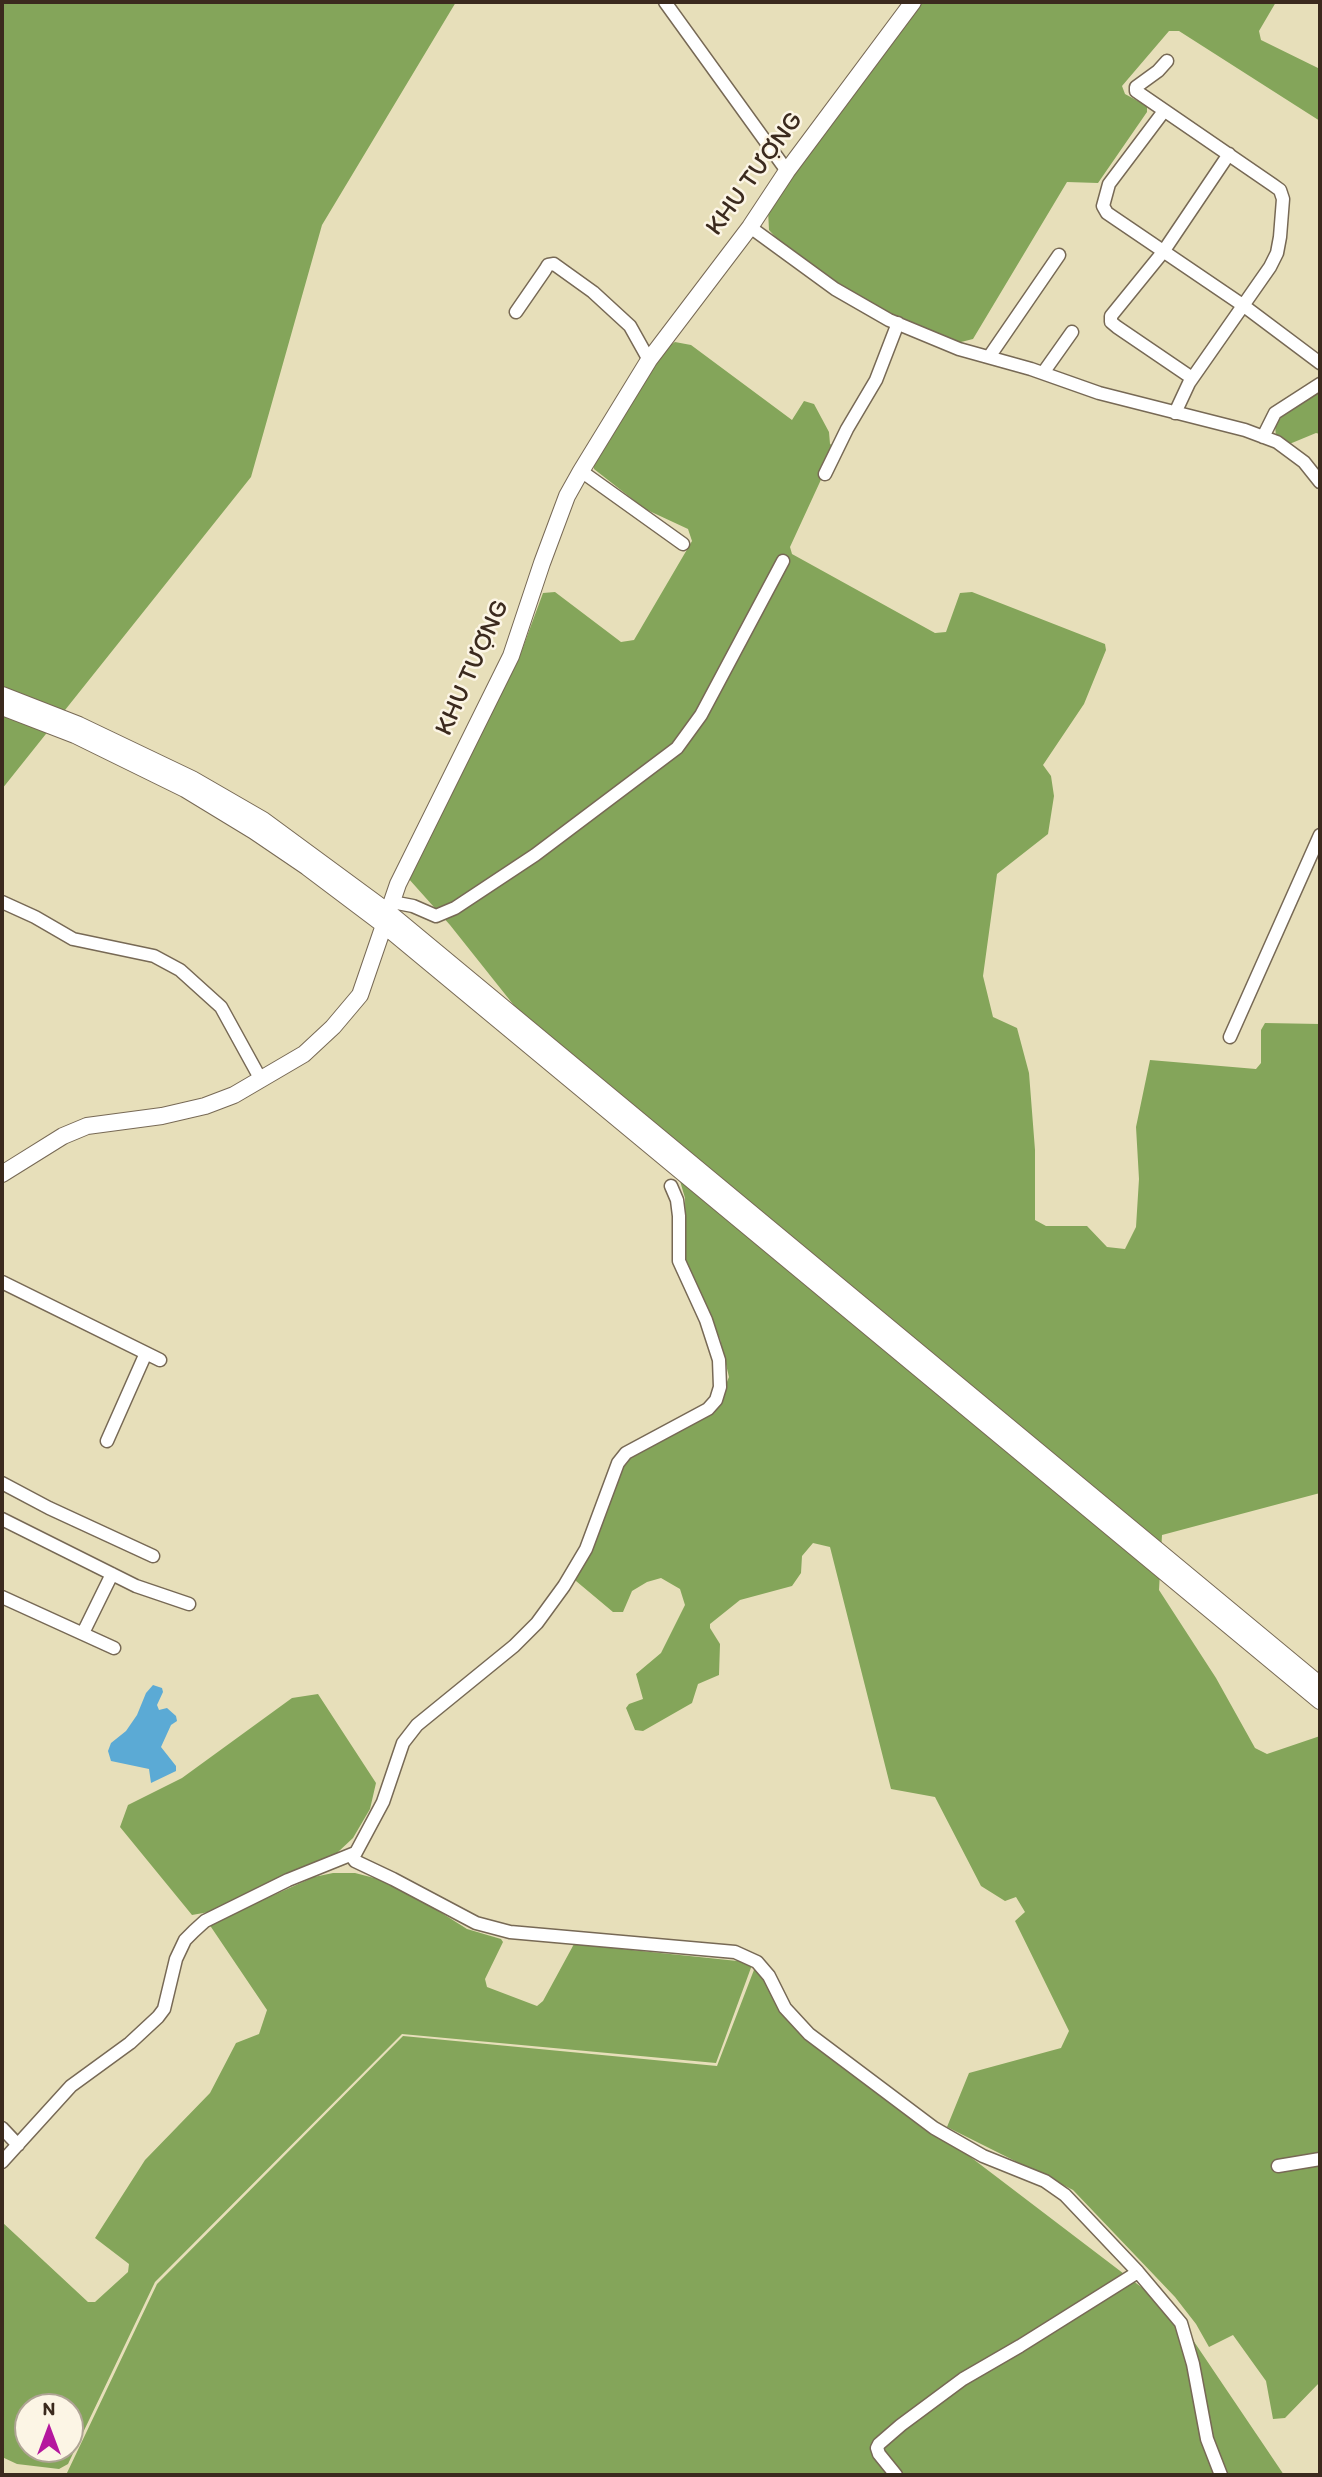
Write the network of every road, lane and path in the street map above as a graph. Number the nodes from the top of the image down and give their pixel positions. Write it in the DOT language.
graph roads {
  1 [pos="665,2"];
  2 [pos="913,2"];
  3 [pos="1167,61"];
  4 [pos="1164,111"];
  5 [pos="1229,154"];
  6 [pos="787,171"];
  7 [pos="750,227"];
  8 [pos="1163,252"];
  9 [pos="1059,255"];
  10 [pos="1244,306"];
  11 [pos="516,312"];
  12 [pos="898,323"];
  13 [pos="1072,332"];
  14 [pos="989,357"];
  15 [pos="649,360"];
  16 [pos="1320,363"];
  17 [pos="1043,373"];
  18 [pos="1192,378"];
  19 [pos="1320,384"];
  20 [pos="1175,413"];
  21 [pos="1263,437"];
  22 [pos="580,471"];
  23 [pos="825,474"];
  24 [pos="1320,482"];
  25 [pos="683,544"];
  26 [pos="783,561"];
  27 [pos="2,695"];
  28 [pos="2,707"];
  29 [pos="1320,835"];
  30 [pos="2,902"];
  31 [pos="388,913"];
  32 [pos="1230,1037"];
  33 [pos="260,1078"];
  34 [pos="2,1174"];
  35 [pos="671,1186"];
  36 [pos="2,1282"];
  37 [pos="146,1353"];
  38 [pos="160,1360"];
  39 [pos="107,1441"];
  40 [pos="2,1483"];
  41 [pos="2,1519"];
  42 [pos="153,1556"];
  43 [pos="112,1574"];
  44 [pos="2,1597"];
  45 [pos="189,1604"];
  46 [pos="83,1633"];
  47 [pos="114,1647"];
  48 [pos="1320,1685"];
  49 [pos="1320,1701"];
  50 [pos="355,1853"];
  51 [pos="2,2129"];
  52 [pos="19,2145"];
  53 [pos="1320,2160"];
  54 [pos="2,2162"];
  55 [pos="1278,2166"];
  56 [pos="1138,2272"];
  57 [pos="896,2475"];
  58 [pos="1221,2475"];
  1 -- 6 [label="street"];
  2 -- 6 [label="main road, KHU TƯỢNG"];
  3 -- 4 [label="street"];
  4 -- 5 [label="street"];
  4 -- 8 [label="street"];
  5 -- 8 [label="street"];
  5 -- 10 [label="street"];
  6 -- 7 [label="main road, KHU TƯỢNG"];
  7 -- 12 [label="street"];
  7 -- 15 [label="main road, KHU TƯỢNG"];
  8 -- 10 [label="street"];
  8 -- 18 [label="street"];
  9 -- 14 [label="street"];
  10 -- 16 [label="street"];
  10 -- 18 [label="street"];
  11 -- 15 [label="street"];
  12 -- 14 [label="street"];
  12 -- 23 [label="street"];
  13 -- 17 [label="street"];
  14 -- 17 [label="street"];
  15 -- 22 [label="main road, KHU TƯỢNG"];
  17 -- 20 [label="street"];
  18 -- 20 [label="street"];
  19 -- 21 [label="street"];
  20 -- 21 [label="street"];
  21 -- 24 [label="street"];
  22 -- 25 [label="street"];
  22 -- 31 [label="main road, KHU TƯỢNG"];
  26 -- 31 [label="street"];
  27 -- 31 [label="main road"];
  28 -- 31 [label="main road"];
  29 -- 32 [label="street"];
  30 -- 33 [label="street"];
  31 -- 33 [label="main road, KHU TƯỢNG"];
  31 -- 48 [label="main road"];
  31 -- 49 [label="main road"];
  33 -- 34 [label="main road, KHU TƯỢNG"];
  35 -- 50 [label="street"];
  36 -- 37 [label="street"];
  37 -- 38 [label="street"];
  37 -- 39 [label="street"];
  40 -- 42 [label="street"];
  41 -- 43 [label="street"];
  43 -- 45 [label="street"];
  43 -- 46 [label="street"];
  44 -- 46 [label="street"];
  46 -- 47 [label="street"];
  50 -- 52 [label="street"];
  50 -- 56 [label="street"];
  51 -- 52 [label="street"];
  52 -- 54 [label="street"];
  53 -- 55 [label="street"];
  56 -- 57 [label="street"];
  56 -- 58 [label="street"];
}
